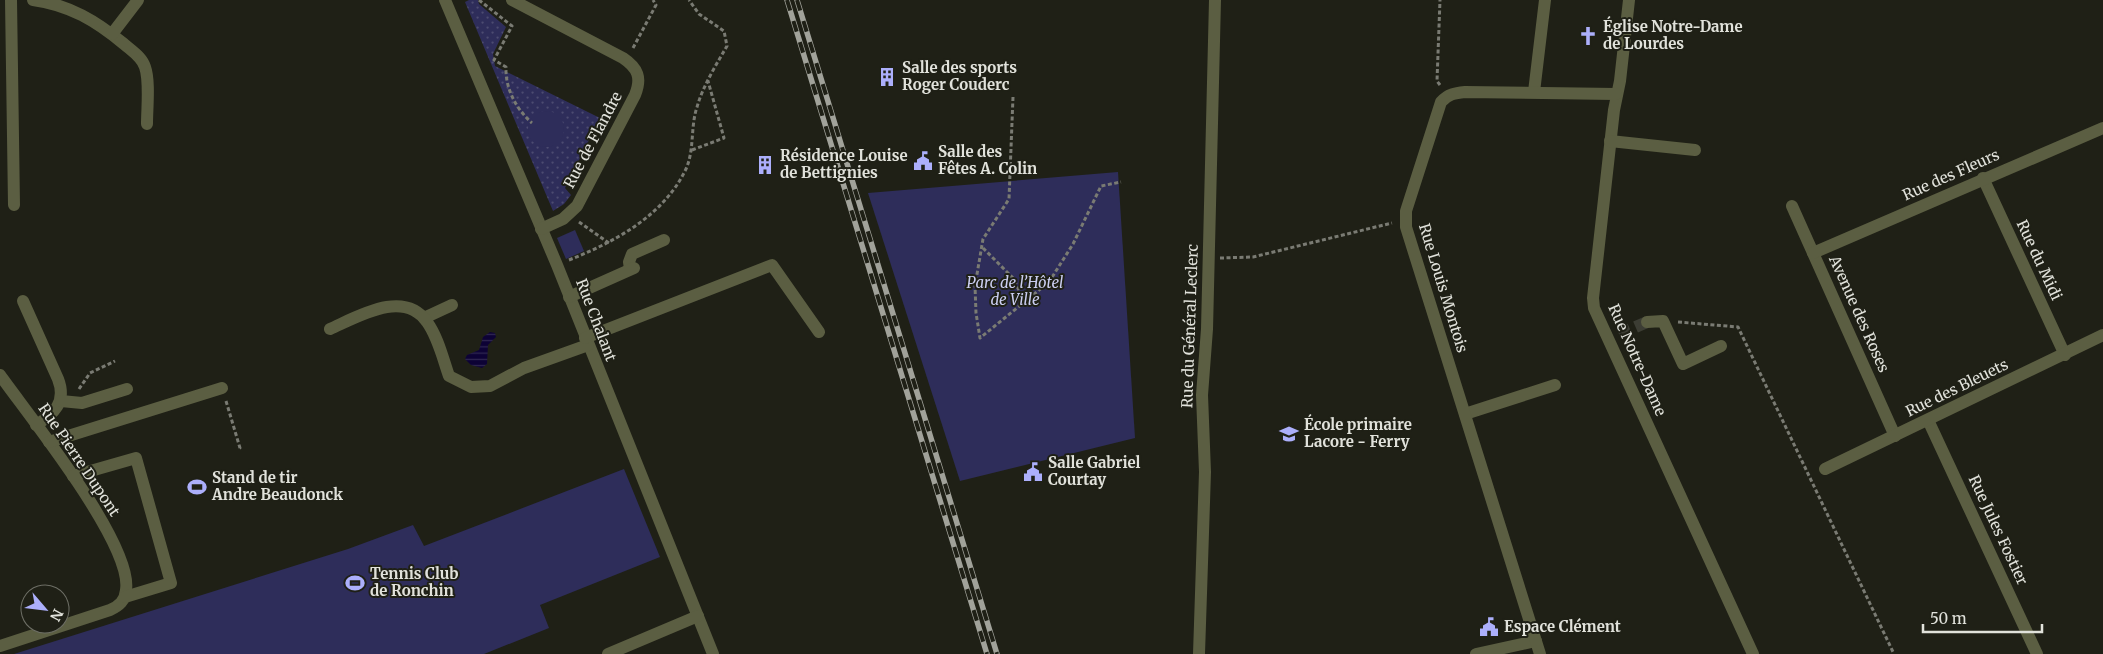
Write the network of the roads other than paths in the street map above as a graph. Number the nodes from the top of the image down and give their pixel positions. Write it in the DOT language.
graph roads {
  1 [pos="11,0"];
  2 [pos="33,0"];
  3 [pos="138,0"];
  4 [pos="445,0"];
  5 [pos="512,0"];
  6 [pos="1215,0"];
  7 [pos="1545,0"];
  8 [pos="1629,0"];
  9 [pos="55,2"];
  10 [pos="112,34"];
  11 [pos="1534,92"];
  12 [pos="1616,94"];
  13 [pos="147,124"];
  14 [pos="2103,128"];
  15 [pos="1610,142"];
  16 [pos="1695,150"];
  17 [pos="1983,178"];
  18 [pos="14,205"];
  19 [pos="1792,206"];
  20 [pos="542,229"];
  21 [pos="664,240"];
  22 [pos="1813,253"];
  23 [pos="569,297"];
  24 [pos="23,301"];
  25 [pos="452,305"];
  26 [pos="424,318"];
  27 [pos="1648,322"];
  28 [pos="330,329"];
  29 [pos="819,332"];
  30 [pos="2103,336"];
  31 [pos="586,341"];
  32 [pos="1721,346"];
  33 [pos="2065,355"];
  34 [pos="0,375"];
  35 [pos="1555,385"];
  36 [pos="127,388"];
  37 [pos="222,388"];
  38 [pos="61,401"];
  39 [pos="1465,414"];
  40 [pos="1928,420"];
  41 [pos="36,426"];
  42 [pos="1895,436"];
  43 [pos="49,442"];
  44 [pos="1825,469"];
  45 [pos="73,476"];
  46 [pos="125,597"];
  47 [pos="698,616"];
  48 [pos="1536,641"];
  49 [pos="0,646"];
  50 [pos="608,654"];
  51 [pos="713,654"];
  52 [pos="1199,654"];
  53 [pos="1476,654"];
  54 [pos="1540,654"];
  55 [pos="1753,654"];
  56 [pos="2037,654"];
  1 -- 18 [label="street"];
  2 -- 9 [label="street"];
  3 -- 10 [label="street"];
  4 -- 20 [label="street, Rue Chalant"];
  5 -- 20 [label="street, Rue de Flandre"];
  6 -- 52 [label="street, Rue du Général Leclerc"];
  7 -- 11 [label="street"];
  8 -- 12 [label="street, Rue Notre-Dame"];
  9 -- 10 [label="street"];
  10 -- 13 [label="street"];
  11 -- 12 [label="street"];
  11 -- 39 [label="street, Rue Louis Montois"];
  12 -- 15 [label="street, Rue Notre-Dame"];
  14 -- 17 [label="street, Rue des Fleurs"];
  15 -- 16 [label="street"];
  15 -- 55 [label="street, Rue Notre-Dame"];
  17 -- 22 [label="street, Rue des Fleurs"];
  17 -- 33 [label="street, Rue du Midi"];
  19 -- 22 [label="street, Avenue des Roses"];
  20 -- 23 [label="street, Rue Chalant"];
  21 -- 23 [label="street"];
  22 -- 42 [label="street, Avenue des Roses"];
  23 -- 31 [label="street, Rue Chalant"];
  24 -- 38 [label="street"];
  25 -- 26 [label="street"];
  26 -- 28 [label="street"];
  26 -- 31 [label="street"];
  27 -- 32 [label="street"];
  29 -- 31 [label="street"];
  30 -- 33 [label="street, Rue des Bleuets"];
  31 -- 47 [label="street, Rue Chalant"];
  33 -- 40 [label="street, Rue des Bleuets"];
  34 -- 41 [label="street, Rue Pierre Dupont"];
  35 -- 39 [label="street"];
  36 -- 38 [label="street"];
  37 -- 43 [label="street"];
  38 -- 41 [label="street"];
  39 -- 48 [label="street, Rue Louis Montois"];
  40 -- 42 [label="street, Rue des Bleuets"];
  40 -- 56 [label="street, Rue Jules Fostier"];
  41 -- 43 [label="street, Rue Pierre Dupont"];
  42 -- 44 [label="street, Rue des Bleuets"];
  43 -- 45 [label="street, Rue Pierre Dupont"];
  45 -- 46 [label="street, Rue Pierre Dupont"];
  45 -- 46 [label="street"];
  46 -- 49 [label="street"];
  47 -- 50 [label="street"];
  47 -- 51 [label="street, Rue Chalant"];
  48 -- 53 [label="street"];
  48 -- 54 [label="street, Rue Louis Montois"];
}
